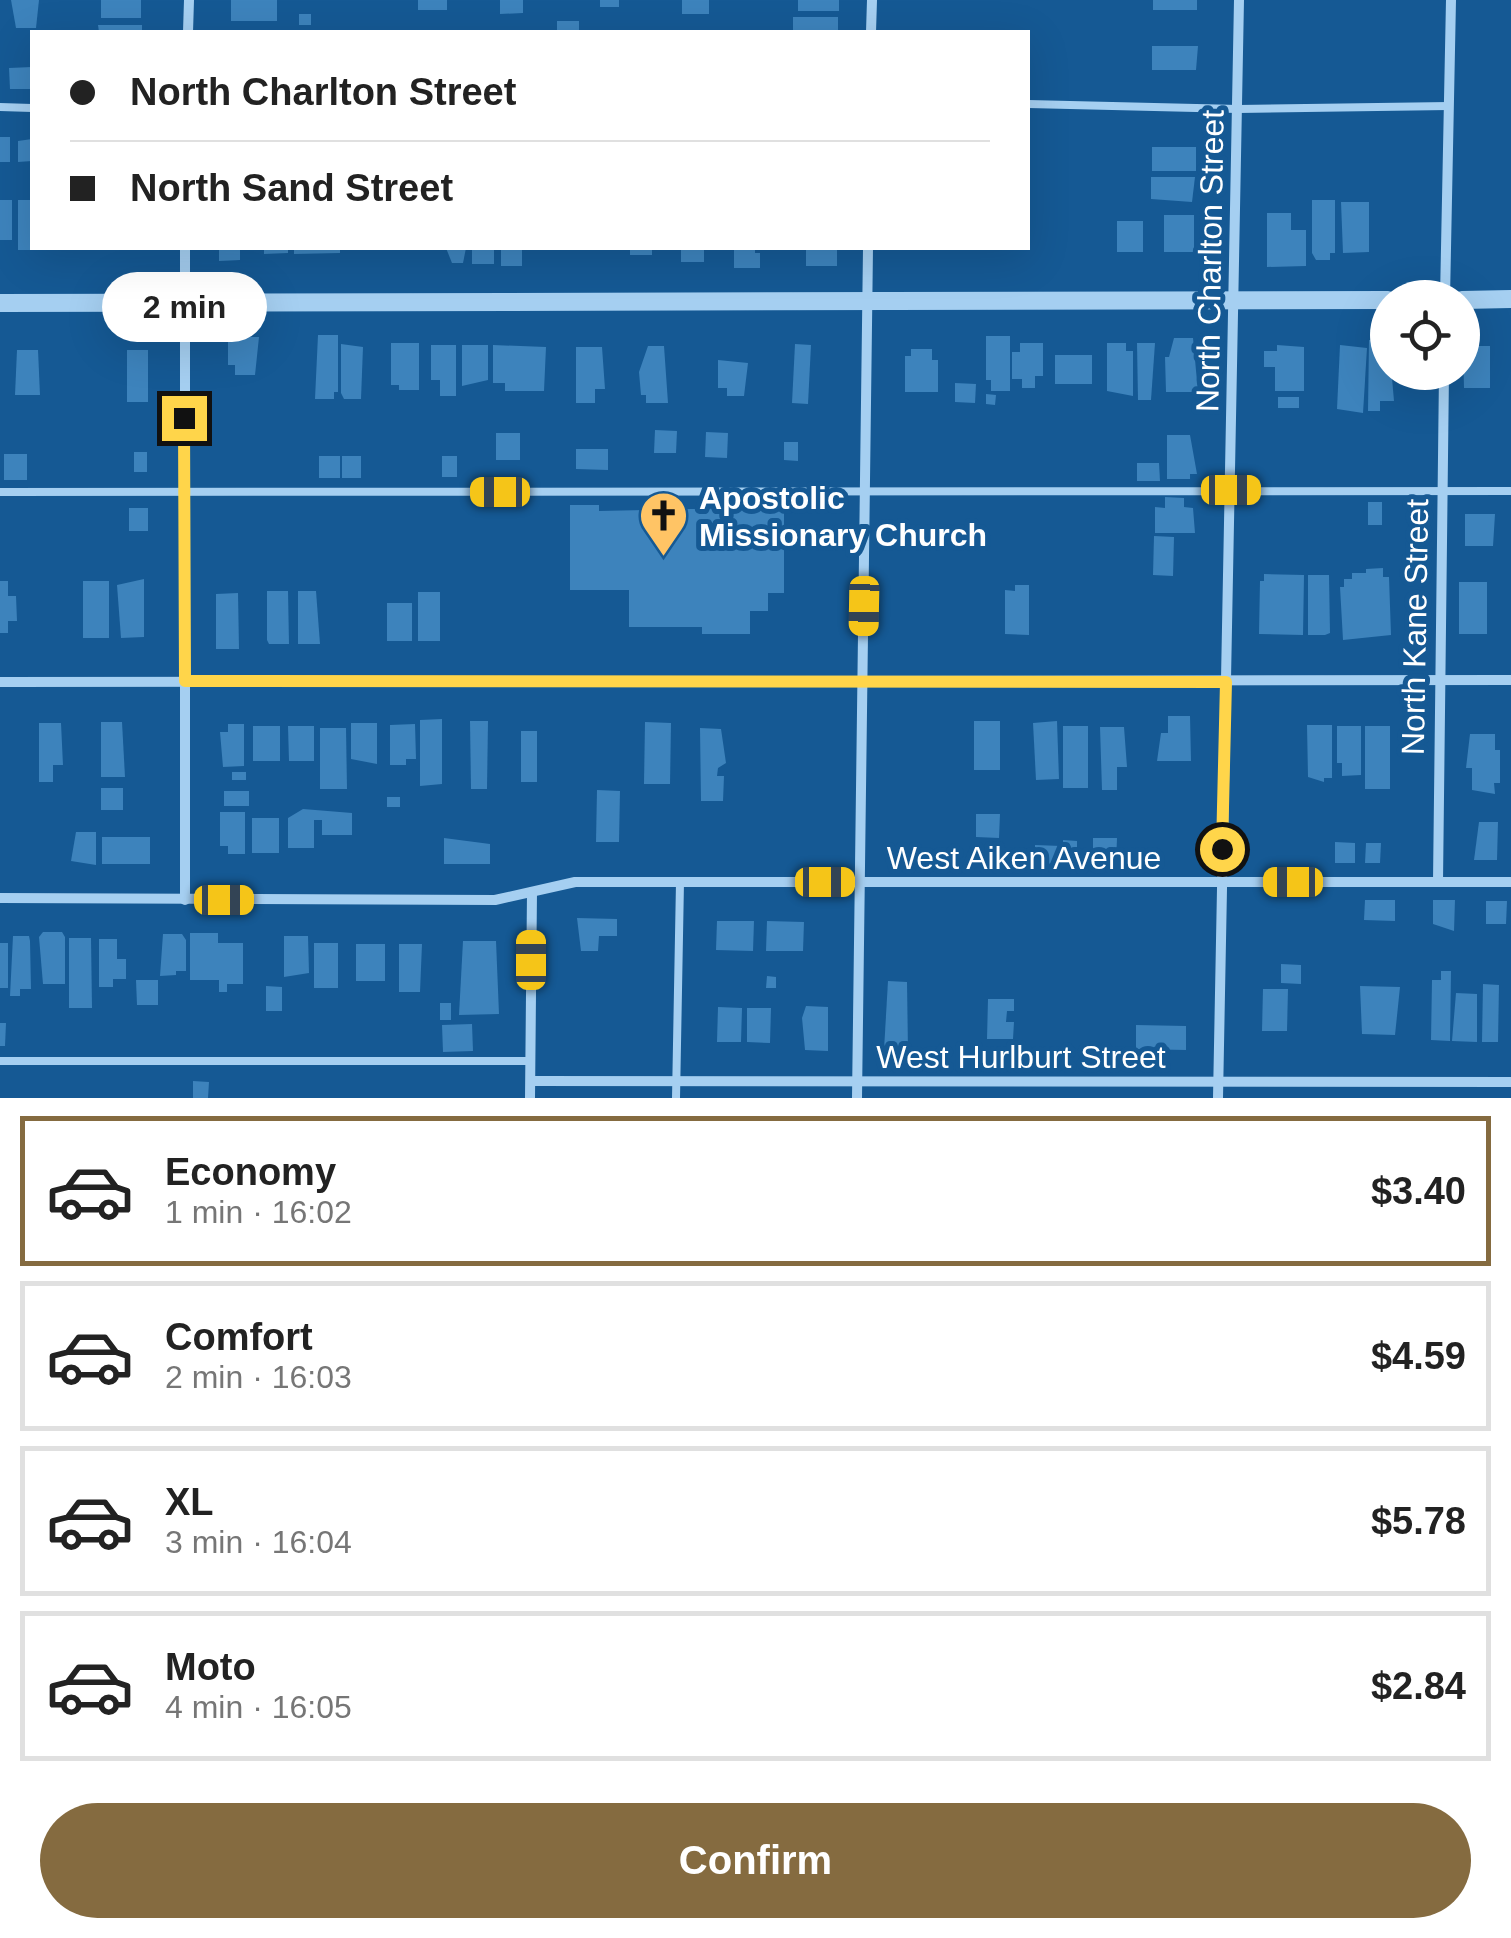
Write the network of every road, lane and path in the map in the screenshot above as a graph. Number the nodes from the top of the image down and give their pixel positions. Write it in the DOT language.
graph roads {
  1 [pos="188,0"];
  2 [pos="872,0"];
  3 [pos="1239,0"];
  4 [pos="1451,0"];
  5 [pos="188,30"];
  6 [pos="871,30"];
  7 [pos="1030,104"];
  8 [pos="1449,106"];
  9 [pos="2,107"];
  10 [pos="30,108"];
  11 [pos="1238,109"];
  12 [pos="185,250"];
  13 [pos="868,250"];
  14 [pos="1445,280"];
  15 [pos="866,298"];
  16 [pos="1370,300"];
  17 [pos="1480,300"];
  18 [pos="1511,300"];
  19 [pos="1236,301"];
  20 [pos="0,303"];
  21 [pos="184,304"];
  22 [pos="1444,390"];
  23 [pos="865,490"];
  24 [pos="1231,490"];
  25 [pos="1442,491"];
  26 [pos="1511,491"];
  27 [pos="0,492"];
  28 [pos="184,494"];
  29 [pos="1439,680"];
  30 [pos="1511,680"];
  31 [pos="185,681"];
  32 [pos="0,682"];
  33 [pos="1226,682"];
  34 [pos="863,684"];
  35 [pos="680,882"];
  36 [pos="862,882"];
  37 [pos="1221,882"];
  38 [pos="1438,882"];
  39 [pos="1511,882"];
  40 [pos="532,892"];
  41 [pos="0,898"];
  42 [pos="185,900"];
  43 [pos="0,1061"];
  44 [pos="530,1061"];
  45 [pos="530,1082"];
  46 [pos="676,1082"];
  47 [pos="858,1082"];
  48 [pos="1219,1082"];
  49 [pos="1511,1082"];
  50 [pos="530,1098"];
  51 [pos="676,1098"];
  52 [pos="858,1098"];
  53 [pos="1218,1098"];
  1 -- 5 [label="street"];
  2 -- 6 [label="street"];
  3 -- 11 [label="street, North Charlton Street"];
  4 -- 8 [label="street"];
  7 -- 11 [label="lane"];
  8 -- 11 [label="lane"];
  8 -- 14 [label="street"];
  9 -- 10 [label="lane"];
  11 -- 19 [label="street, North Charlton Street"];
  12 -- 21 [label="street"];
  13 -- 15 [label="street"];
  15 -- 19 [label="street"];
  15 -- 21 [label="street"];
  15 -- 23 [label="street"];
  16 -- 19 [label="street"];
  17 -- 18 [label="street"];
  19 -- 24 [label="street, North Charlton Street"];
  20 -- 21 [label="street"];
  21 -- 28 [label="street"];
  22 -- 25 [label="street, North Kane Street"];
  23 -- 24 [label="lane"];
  23 -- 28 [label="lane"];
  23 -- 34 [label="street"];
  24 -- 25 [label="lane"];
  24 -- 33 [label="street, North Charlton Street"];
  25 -- 26 [label="lane"];
  25 -- 29 [label="street, North Kane Street"];
  27 -- 28 [label="lane"];
  28 -- 31 [label="street"];
  29 -- 30 [label="street"];
  29 -- 33 [label="street"];
  29 -- 38 [label="street, North Kane Street"];
  31 -- 32 [label="street"];
  31 -- 34 [label="street"];
  31 -- 42 [label="street"];
  33 -- 34 [label="street"];
  33 -- 37 [label="street, North Charlton Street"];
  34 -- 36 [label="street"];
  35 -- 36 [label="street, West Aiken Avenue"];
  35 -- 40 [label="street, West Aiken Avenue"];
  35 -- 46 [label="lane"];
  36 -- 37 [label="street, West Aiken Avenue"];
  36 -- 47 [label="street"];
  37 -- 38 [label="street, West Aiken Avenue"];
  37 -- 48 [label="street, North Charlton Street"];
  38 -- 39 [label="street, West Aiken Avenue"];
  40 -- 42 [label="street, West Aiken Avenue"];
  40 -- 44 [label="street"];
  41 -- 42 [label="street, West Aiken Avenue"];
  43 -- 44 [label="lane"];
  44 -- 45 [label="street"];
  45 -- 46 [label="street, West Hurlburt Street"];
  45 -- 50 [label="street"];
  46 -- 47 [label="street, West Hurlburt Street"];
  46 -- 51 [label="lane"];
  47 -- 48 [label="street, West Hurlburt Street"];
  47 -- 52 [label="street"];
  48 -- 49 [label="street, West Hurlburt Street"];
  48 -- 53 [label="street, North Charlton Street"];
}
